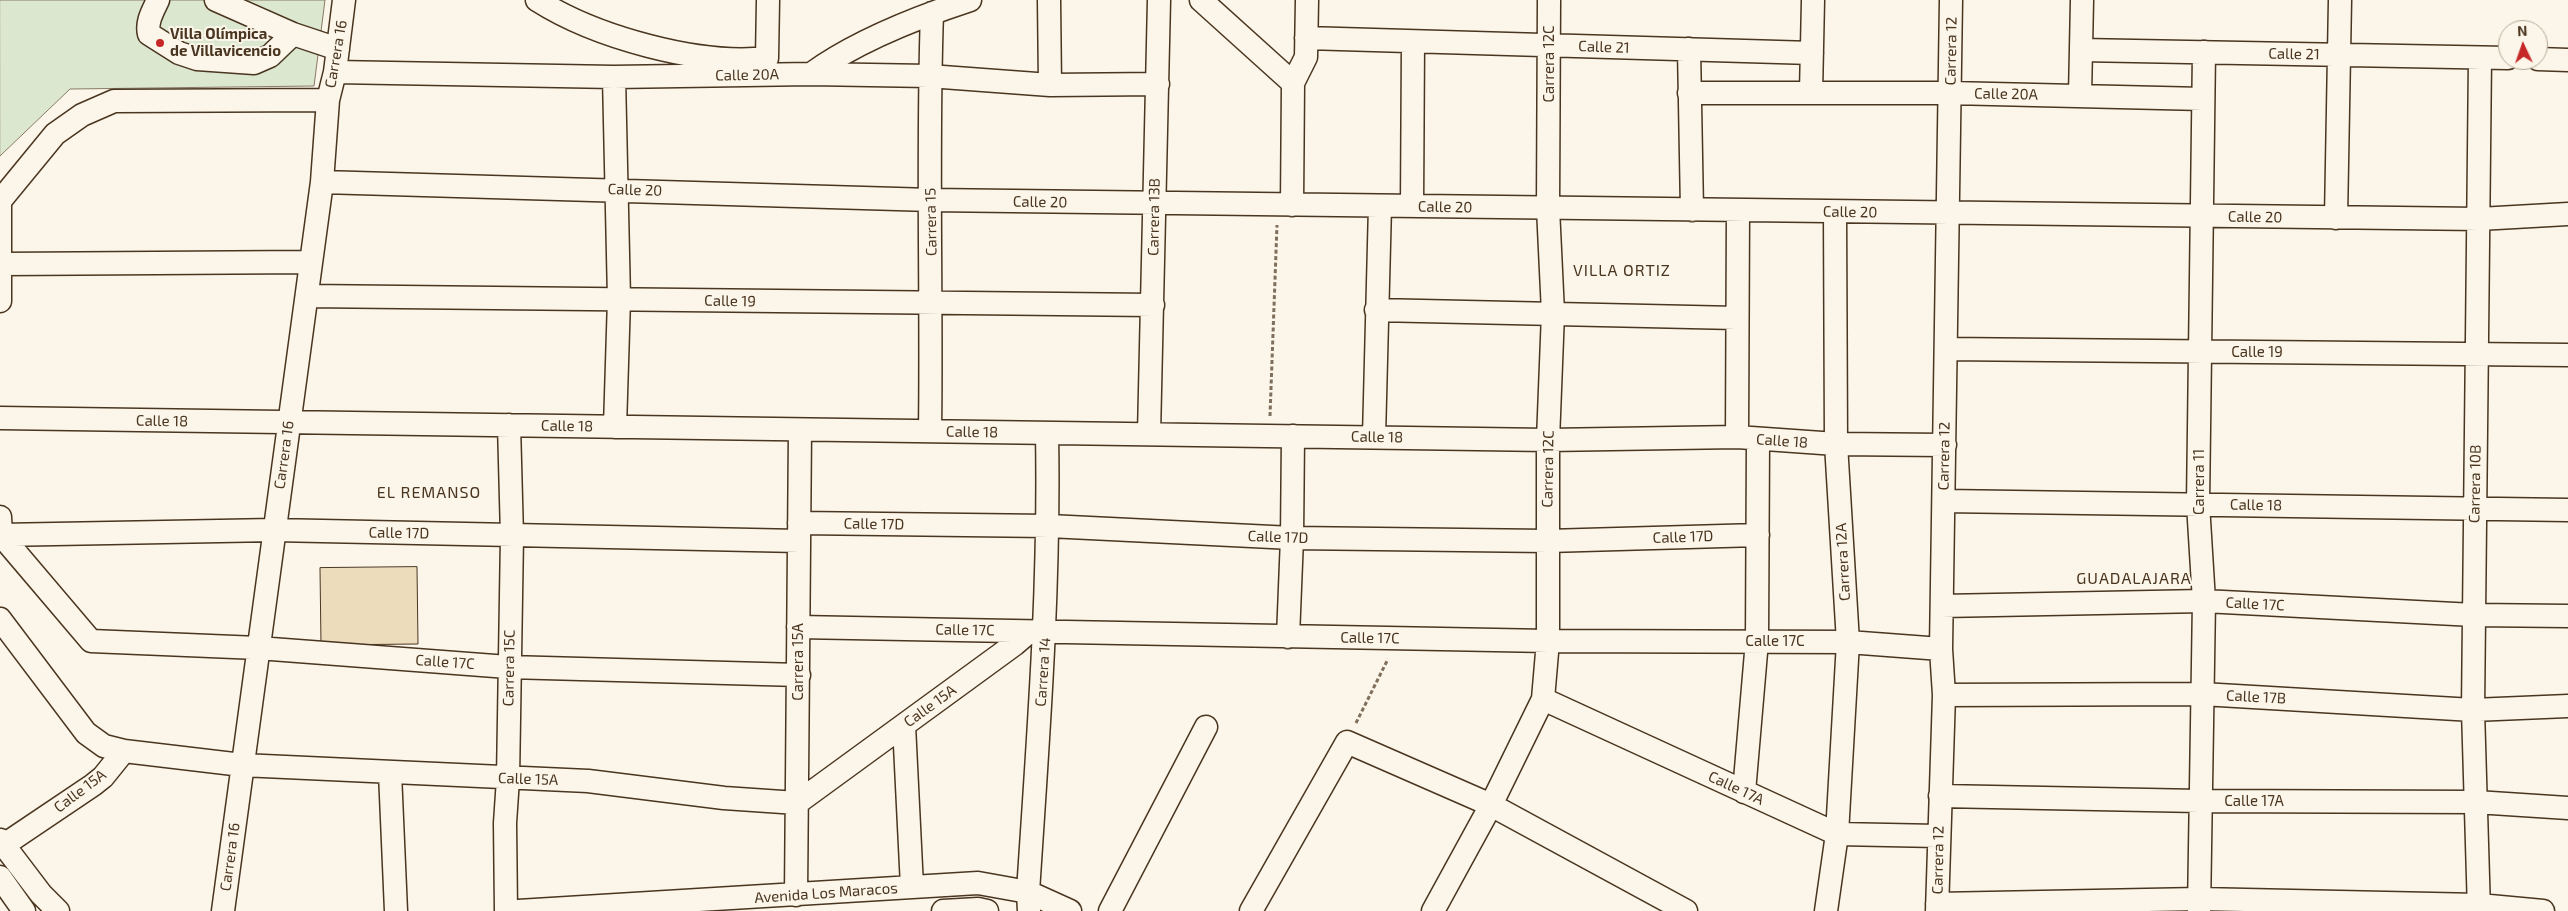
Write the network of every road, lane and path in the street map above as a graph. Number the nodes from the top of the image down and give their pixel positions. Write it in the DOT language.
graph roads {
  1 [pos="158,0"];
  2 [pos="216,0"];
  3 [pos="344,0"];
  4 [pos="537,0"];
  5 [pos="768,0"];
  6 [pos="970,0"];
  7 [pos="1049,0"];
  8 [pos="1159,0"];
  9 [pos="1201,0"];
  10 [pos="1307,0"];
  11 [pos="1549,0"];
  12 [pos="1813,0"];
  13 [pos="1952,0"];
  14 [pos="2082,0"];
  15 [pos="2340,0"];
  16 [pos="932,13"];
  17 [pos="293,34"];
  18 [pos="1306,38"];
  19 [pos="1413,42"];
  20 [pos="1549,45"];
  21 [pos="338,49"];
  22 [pos="1689,49"];
  23 [pos="2081,50"];
  24 [pos="1812,52"];
  25 [pos="2204,52"];
  26 [pos="2340,55"];
  27 [pos="767,58"];
  28 [pos="2480,58"];
  29 [pos="2498,58"];
  30 [pos="2548,59"];
  31 [pos="2568,60"];
  32 [pos="335,72"];
  33 [pos="800,74"];
  34 [pos="929,76"];
  35 [pos="614,77"];
  36 [pos="1293,83"];
  37 [pos="1158,84"];
  38 [pos="1050,85"];
  39 [pos="1689,93"];
  40 [pos="1811,93"];
  41 [pos="1950,93"];
  42 [pos="2080,96"];
  43 [pos="2203,99"];
  44 [pos="328,100"];
  45 [pos="322,182"];
  46 [pos="615,190"];
  47 [pos="931,200"];
  48 [pos="0,201"];
  49 [pos="1154,203"];
  50 [pos="1285,205"];
  51 [pos="1380,206"];
  52 [pos="1412,206"];
  53 [pos="1548,208"];
  54 [pos="1692,210"];
  55 [pos="1738,210"];
  56 [pos="1835,212"];
  57 [pos="1948,213"];
  58 [pos="2568,214"];
  59 [pos="2202,216"];
  60 [pos="2336,218"];
  61 [pos="2478,219"];
  62 [pos="309,262"];
  63 [pos="2,264"];
  64 [pos="307,296"];
  65 [pos="619,299"];
  66 [pos="0,301"];
  67 [pos="932,303"];
  68 [pos="1153,305"];
  69 [pos="1376,310"];
  70 [pos="1553,313"];
  71 [pos="1736,318"];
  72 [pos="1946,349"];
  73 [pos="2200,351"];
  74 [pos="2477,354"];
  75 [pos="2568,354"];
  76 [pos="0,418"];
  77 [pos="288,423"];
  78 [pos="510,425"];
  79 [pos="615,427"];
  80 [pos="800,430"];
  81 [pos="930,431"];
  82 [pos="1046,433"];
  83 [pos="1149,434"];
  84 [pos="1269,436"];
  85 [pos="1293,436"];
  86 [pos="1374,437"];
  87 [pos="1747,438"];
  88 [pos="1548,440"];
  89 [pos="1836,444"];
  90 [pos="1945,445"];
  91 [pos="1944,501"];
  92 [pos="2198,504"];
  93 [pos="2475,508"];
  94 [pos="2568,510"];
  95 [pos="1048,526"];
  96 [pos="0,529"];
  97 [pos="274,530"];
  98 [pos="798,532"];
  99 [pos="1758,535"];
  100 [pos="512,536"];
  101 [pos="1292,538"];
  102 [pos="1548,541"];
  103 [pos="2204,601"];
  104 [pos="1942,606"];
  105 [pos="2474,615"];
  106 [pos="2568,616"];
  107 [pos="0,619"];
  108 [pos="798,627"];
  109 [pos="1037,632"];
  110 [pos="1288,637"];
  111 [pos="1398,638"];
  112 [pos="1548,641"];
  113 [pos="1757,641"];
  114 [pos="1848,642"];
  115 [pos="258,648"];
  116 [pos="1941,649"];
  117 [pos="508,667"];
  118 [pos="799,675"];
  119 [pos="2202,694"];
  120 [pos="1944,695"];
  121 [pos="1542,699"];
  122 [pos="2568,706"];
  123 [pos="2473,710"];
  124 [pos="904,725"];
  125 [pos="1206,727"];
  126 [pos="1347,742"];
  127 [pos="124,751"];
  128 [pos="242,765"];
  129 [pos="390,773"];
  130 [pos="508,779"];
  131 [pos="1744,792"];
  132 [pos="1940,796"];
  133 [pos="2199,801"];
  134 [pos="2476,802"];
  135 [pos="797,803"];
  136 [pos="1490,805"];
  137 [pos="2568,808"];
  138 [pos="1837,834"];
  139 [pos="1938,836"];
  140 [pos="2,842"];
  141 [pos="0,877"];
  142 [pos="912,887"];
  143 [pos="796,895"];
  144 [pos="1028,902"];
  145 [pos="2199,905"];
  146 [pos="1937,908"];
  147 [pos="2479,908"];
  148 [pos="24,911"];
  149 [pos="58,911"];
  150 [pos="223,911"];
  151 [pos="396,911"];
  152 [pos="506,911"];
  153 [pos="518,911"];
  154 [pos="943,911"];
  155 [pos="987,911"];
  156 [pos="1070,911"];
  157 [pos="1110,911"];
  158 [pos="1251,911"];
  159 [pos="1434,911"];
  160 [pos="1686,911"];
  161 [pos="1826,911"];
  162 [pos="2543,911"];
  1 -- 17 [label="street"];
  2 -- 17 [label="street"];
  3 -- 21 [label="street, Carrera 16"];
  4 -- 27 [label="street"];
  5 -- 27 [label="street"];
  6 -- 16 [label="street"];
  7 -- 38 [label="street"];
  8 -- 37 [label="street, Carrera 13B"];
  9 -- 36 [label="street"];
  10 -- 18 [label="street"];
  11 -- 20 [label="street, Carrera 12C"];
  12 -- 24 [label="street"];
  13 -- 41 [label="street, Carrera 12"];
  14 -- 23 [label="street"];
  15 -- 26 [label="street"];
  16 -- 33 [label="street"];
  16 -- 34 [label="street, Carrera 15"];
  17 -- 21 [label="street"];
  18 -- 19 [label="street, Calle 21"];
  18 -- 36 [label="street"];
  19 -- 20 [label="street, Calle 21"];
  19 -- 52 [label="street"];
  20 -- 22 [label="street, Calle 21"];
  20 -- 53 [label="street, Carrera 12C"];
  21 -- 32 [label="street, Carrera 16"];
  22 -- 24 [label="street, Calle 21"];
  22 -- 39 [label="street"];
  23 -- 25 [label="street, Calle 21"];
  23 -- 42 [label="street"];
  24 -- 40 [label="street"];
  25 -- 26 [label="street, Calle 21"];
  25 -- 43 [label="street, Carrera 11"];
  26 -- 28 [label="street, Calle 21"];
  26 -- 60 [label="street"];
  27 -- 33 [label="street"];
  28 -- 29 [label="street, Calle 21"];
  28 -- 61 [label="street, Carrera 10B"];
  30 -- 31 [label="street"];
  32 -- 35 [label="street, Calle 20A"];
  32 -- 44 [label="street, Carrera 16"];
  33 -- 34 [label="street, Calle 20A"];
  33 -- 35 [label="street, Calle 20A"];
  34 -- 38 [label="street, Calle 20A"];
  34 -- 47 [label="street, Carrera 15"];
  35 -- 46 [label="street"];
  36 -- 50 [label="street"];
  37 -- 38 [label="street, Calle 20A"];
  37 -- 49 [label="street, Carrera 13B"];
  39 -- 40 [label="street, Calle 20A"];
  39 -- 54 [label="street"];
  40 -- 41 [label="street, Calle 20A"];
  41 -- 42 [label="street, Calle 20A"];
  41 -- 57 [label="street, Carrera 12"];
  42 -- 43 [label="street, Calle 20A"];
  43 -- 59 [label="street, Carrera 11"];
  44 -- 45 [label="street, Carrera 16"];
  44 -- 48 [label="street"];
  45 -- 46 [label="street, Calle 20"];
  45 -- 62 [label="street, Carrera 16"];
  46 -- 47 [label="street, Calle 20"];
  46 -- 65 [label="street"];
  47 -- 49 [label="street, Calle 20"];
  47 -- 67 [label="street, Carrera 15"];
  48 -- 63 [label="street"];
  49 -- 50 [label="street, Calle 20"];
  49 -- 68 [label="street, Carrera 13B"];
  50 -- 51 [label="street, Calle 20"];
  50 -- 84 [label="path"];
  51 -- 52 [label="street, Calle 20"];
  51 -- 69 [label="street"];
  52 -- 53 [label="street, Calle 20"];
  53 -- 54 [label="street, Calle 20"];
  53 -- 70 [label="street, Carrera 12C"];
  54 -- 55 [label="street, Calle 20"];
  55 -- 56 [label="street, Calle 20"];
  55 -- 71 [label="street"];
  56 -- 57 [label="street, Calle 20"];
  56 -- 89 [label="street, Carrera 12A"];
  57 -- 59 [label="street, Calle 20"];
  57 -- 72 [label="street, Carrera 12"];
  58 -- 61 [label="street, Calle 20"];
  59 -- 60 [label="street, Calle 20"];
  59 -- 73 [label="street, Carrera 11"];
  60 -- 61 [label="street, Calle 20"];
  61 -- 74 [label="street, Carrera 10B"];
  62 -- 63 [label="street"];
  62 -- 64 [label="street, Carrera 16"];
  63 -- 66 [label="street"];
  64 -- 65 [label="street, Calle 19"];
  64 -- 77 [label="street, Carrera 16"];
  65 -- 67 [label="street, Calle 19"];
  65 -- 79 [label="street"];
  67 -- 68 [label="street, Calle 19"];
  67 -- 81 [label="street, Carrera 15"];
  68 -- 83 [label="street, Carrera 13B"];
  69 -- 70 [label="street"];
  69 -- 86 [label="street"];
  70 -- 71 [label="street"];
  70 -- 88 [label="street, Carrera 12C"];
  71 -- 87 [label="street"];
  72 -- 73 [label="street, Calle 19"];
  72 -- 90 [label="street, Carrera 12"];
  73 -- 74 [label="street, Calle 19"];
  73 -- 92 [label="street, Carrera 11"];
  74 -- 75 [label="street, Calle 19"];
  74 -- 93 [label="street, Carrera 10B"];
  76 -- 77 [label="street, Calle 18"];
  77 -- 78 [label="street, Calle 18"];
  77 -- 97 [label="street, Carrera 16"];
  78 -- 79 [label="street, Calle 18"];
  78 -- 100 [label="street, Carrera 15C"];
  79 -- 80 [label="street, Calle 18"];
  80 -- 81 [label="street, Calle 18"];
  80 -- 98 [label="street, Carrera 15A"];
  81 -- 82 [label="street, Calle 18"];
  82 -- 83 [label="street, Calle 18"];
  82 -- 95 [label="street, Carrera 14"];
  83 -- 84 [label="street, Calle 18"];
  84 -- 85 [label="street, Calle 18"];
  85 -- 86 [label="street, Calle 18"];
  85 -- 101 [label="street"];
  86 -- 88 [label="street, Calle 18"];
  87 -- 88 [label="street, Calle 18"];
  87 -- 89 [label="street, Calle 18"];
  87 -- 99 [label="street"];
  88 -- 102 [label="street, Carrera 12C"];
  89 -- 90 [label="street, Calle 18"];
  89 -- 114 [label="street, Carrera 12A"];
  90 -- 91 [label="street, Carrera 12"];
  91 -- 92 [label="street, Calle 18"];
  91 -- 104 [label="street, Carrera 12"];
  92 -- 93 [label="street, Calle 18"];
  92 -- 103 [label="street, Carrera 11"];
  93 -- 94 [label="street, Calle 18"];
  93 -- 105 [label="street, Carrera 10B"];
  95 -- 98 [label="street, Calle 17D"];
  95 -- 101 [label="street, Calle 17D"];
  95 -- 109 [label="street, Carrera 14"];
  96 -- 97 [label="street, Calle 17D"];
  96 -- 115 [label="street, Calle 17C"];
  97 -- 100 [label="street, Calle 17D"];
  97 -- 115 [label="street, Carrera 16"];
  98 -- 100 [label="street, Calle 17D"];
  98 -- 108 [label="street, Carrera 15A"];
  99 -- 102 [label="street, Calle 17D"];
  99 -- 113 [label="street"];
  100 -- 117 [label="street, Carrera 15C"];
  101 -- 102 [label="street, Calle 17D"];
  101 -- 110 [label="street"];
  102 -- 112 [label="street, Carrera 12C"];
  103 -- 104 [label="street, Calle 17C"];
  103 -- 105 [label="street, Calle 17C"];
  103 -- 119 [label="street, Carrera 11"];
  104 -- 116 [label="street, Carrera 12"];
  105 -- 106 [label="street, Calle 17C"];
  105 -- 123 [label="street, Carrera 10B"];
  107 -- 127 [label="street"];
  108 -- 109 [label="street, Calle 17C"];
  108 -- 118 [label="street, Carrera 15A"];
  109 -- 110 [label="street, Calle 17C"];
  109 -- 124 [label="street, Calle 15A"];
  109 -- 144 [label="street, Carrera 14"];
  110 -- 111 [label="street, Calle 17C"];
  111 -- 112 [label="street, Calle 17C"];
  111 -- 126 [label="path"];
  112 -- 113 [label="street, Calle 17C"];
  112 -- 121 [label="street, Carrera 12C"];
  113 -- 114 [label="street, Calle 17C"];
  113 -- 131 [label="street"];
  114 -- 116 [label="street, Calle 17C"];
  114 -- 138 [label="street, Carrera 12A"];
  115 -- 117 [label="street, Calle 17C"];
  115 -- 128 [label="street, Carrera 16"];
  116 -- 120 [label="street, Carrera 12"];
  117 -- 118 [label="street, Calle 17C"];
  117 -- 130 [label="street, Carrera 15C"];
  118 -- 135 [label="street, Carrera 15A"];
  119 -- 120 [label="street, Calle 17B"];
  119 -- 123 [label="street, Calle 17B"];
  119 -- 133 [label="street, Carrera 11"];
  120 -- 132 [label="street, Carrera 12"];
  121 -- 131 [label="street, Calle 17A"];
  121 -- 136 [label="street, Carrera 12C"];
  122 -- 123 [label="street, Calle 17B"];
  123 -- 134 [label="street, Carrera 10B"];
  124 -- 135 [label="street, Calle 15A"];
  124 -- 142 [label="street"];
  125 -- 157 [label="street"];
  126 -- 136 [label="street"];
  126 -- 158 [label="street"];
  127 -- 128 [label="street, Calle 15A"];
  127 -- 140 [label="street, Calle 15A"];
  128 -- 129 [label="street, Calle 15A"];
  128 -- 150 [label="street, Carrera 16"];
  129 -- 130 [label="street, Calle 15A"];
  129 -- 151 [label="street"];
  130 -- 135 [label="street, Calle 15A"];
  130 -- 152 [label="street, Carrera 15C"];
  131 -- 138 [label="street, Calle 17A"];
  132 -- 133 [label="street, Calle 17A"];
  132 -- 139 [label="street, Carrera 12"];
  133 -- 134 [label="street, Calle 17A"];
  133 -- 145 [label="street, Carrera 11"];
  134 -- 137 [label="street, Calle 17A"];
  134 -- 147 [label="street, Carrera 10B"];
  135 -- 143 [label="street, Carrera 15A"];
  136 -- 159 [label="street, Carrera 12C"];
  136 -- 160 [label="street"];
  138 -- 139 [label="street, Calle 17A"];
  138 -- 161 [label="street, Carrera 12A"];
  139 -- 146 [label="street, Carrera 12"];
  140 -- 149 [label="street"];
  141 -- 148 [label="street"];
  142 -- 143 [label="street, Avenida Los Maracos"];
  142 -- 144 [label="street, Avenida Los Maracos"];
  143 -- 153 [label="street, Avenida Los Maracos"];
  144 -- 156 [label="street, Avenida Los Maracos"];
  145 -- 146 [label="street"];
  145 -- 147 [label="street"];
  147 -- 162 [label="street"];
  154 -- 155 [label="street"];
}
